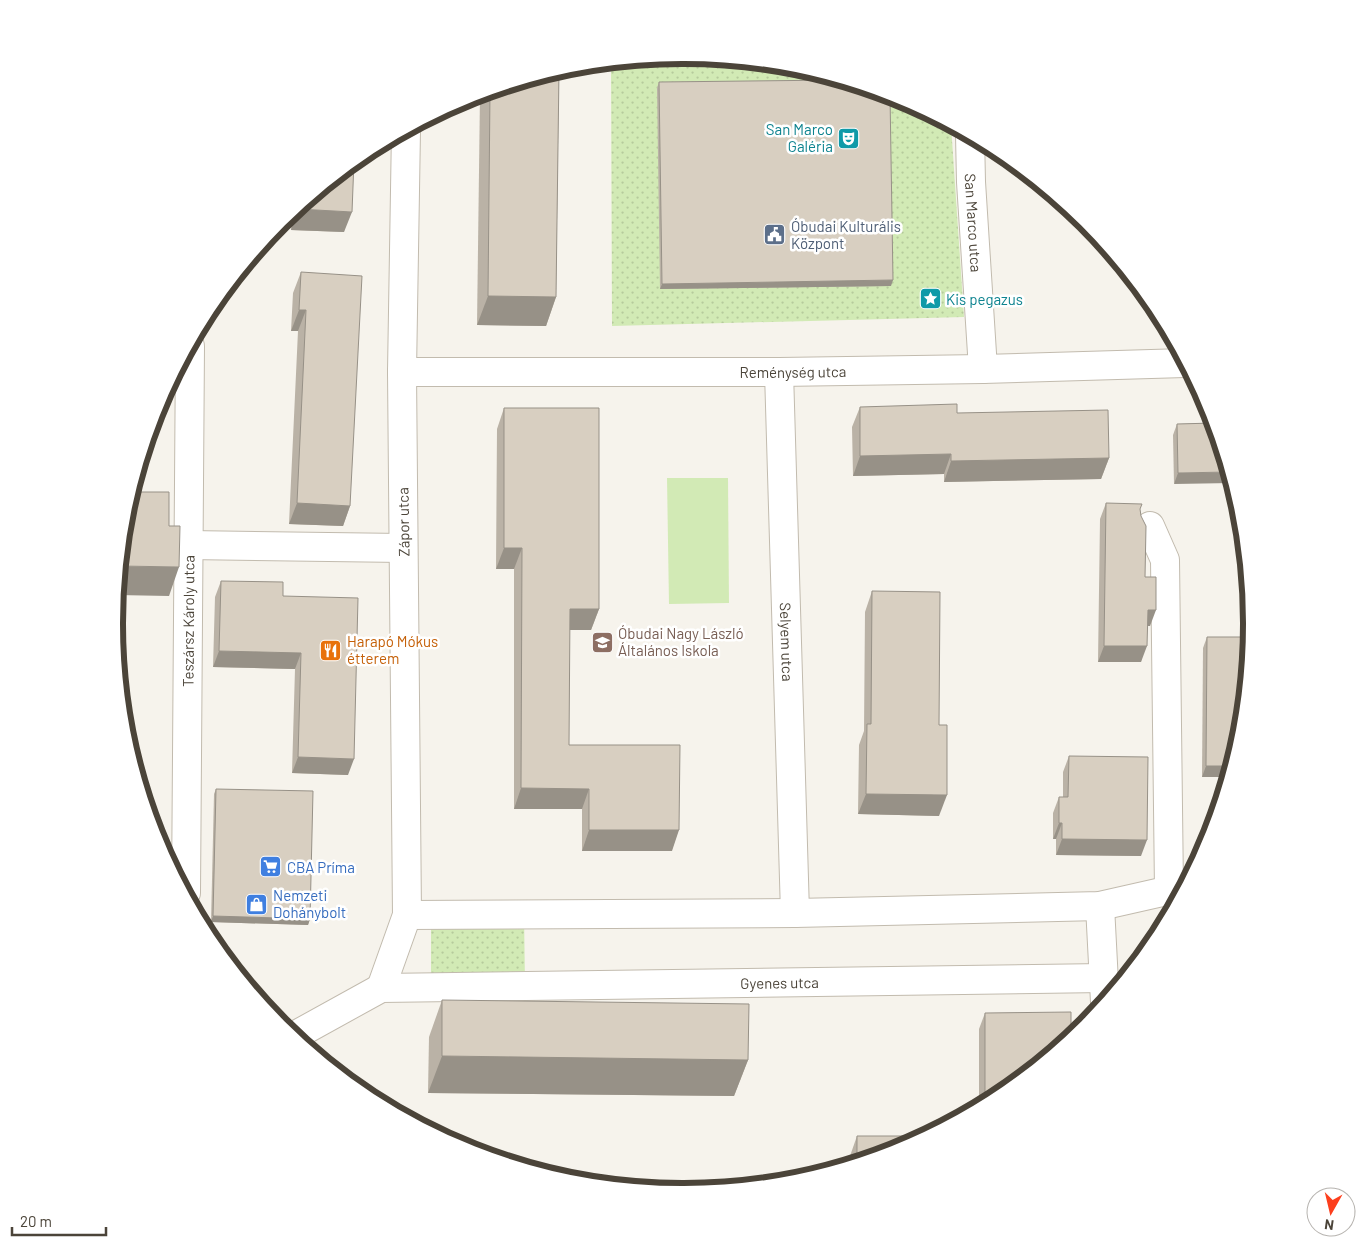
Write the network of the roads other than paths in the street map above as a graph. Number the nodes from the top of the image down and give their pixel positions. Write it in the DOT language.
graph roads {
  1 [pos="406,137"];
  2 [pos="970,143"];
  3 [pos="190,359"];
  4 [pos="1178,363"];
  5 [pos="983,369"];
  6 [pos="402,372"];
  7 [pos="779,372"];
  8 [pos="1150,526"];
  9 [pos="188,545"];
  10 [pos="404,548"];
  11 [pos="186,881"];
  12 [pos="1177,886"];
  13 [pos="1175,889"];
  14 [pos="1100,906"];
  15 [pos="795,913"];
  16 [pos="407,915"];
  17 [pos="381,988"];
  18 [pos="1104,990"];
  19 [pos="301,1032"];
  1 -- 6 [label="street, Zápor utca"];
  2 -- 5 [label="street, San Marco utca"];
  3 -- 9 [label="street, Teszársz Károly utca"];
  4 -- 5 [label="street, Reménység utca"];
  5 -- 7 [label="street, Reménység utca"];
  6 -- 7 [label="street, Reménység utca"];
  6 -- 10 [label="street, Zápor utca"];
  7 -- 15 [label="street, Selyem utca"];
  8 -- 12 [label="street"];
  9 -- 10 [label="street"];
  9 -- 11 [label="street, Teszársz Károly utca"];
  10 -- 16 [label="street, Zápor utca"];
  13 -- 14 [label="street"];
  14 -- 15 [label="street"];
  14 -- 18 [label="street, Gyenes utca"];
  15 -- 16 [label="street"];
  16 -- 17 [label="street"];
  17 -- 18 [label="street, Gyenes utca"];
  17 -- 19 [label="street, Gyenes utca"];
}
